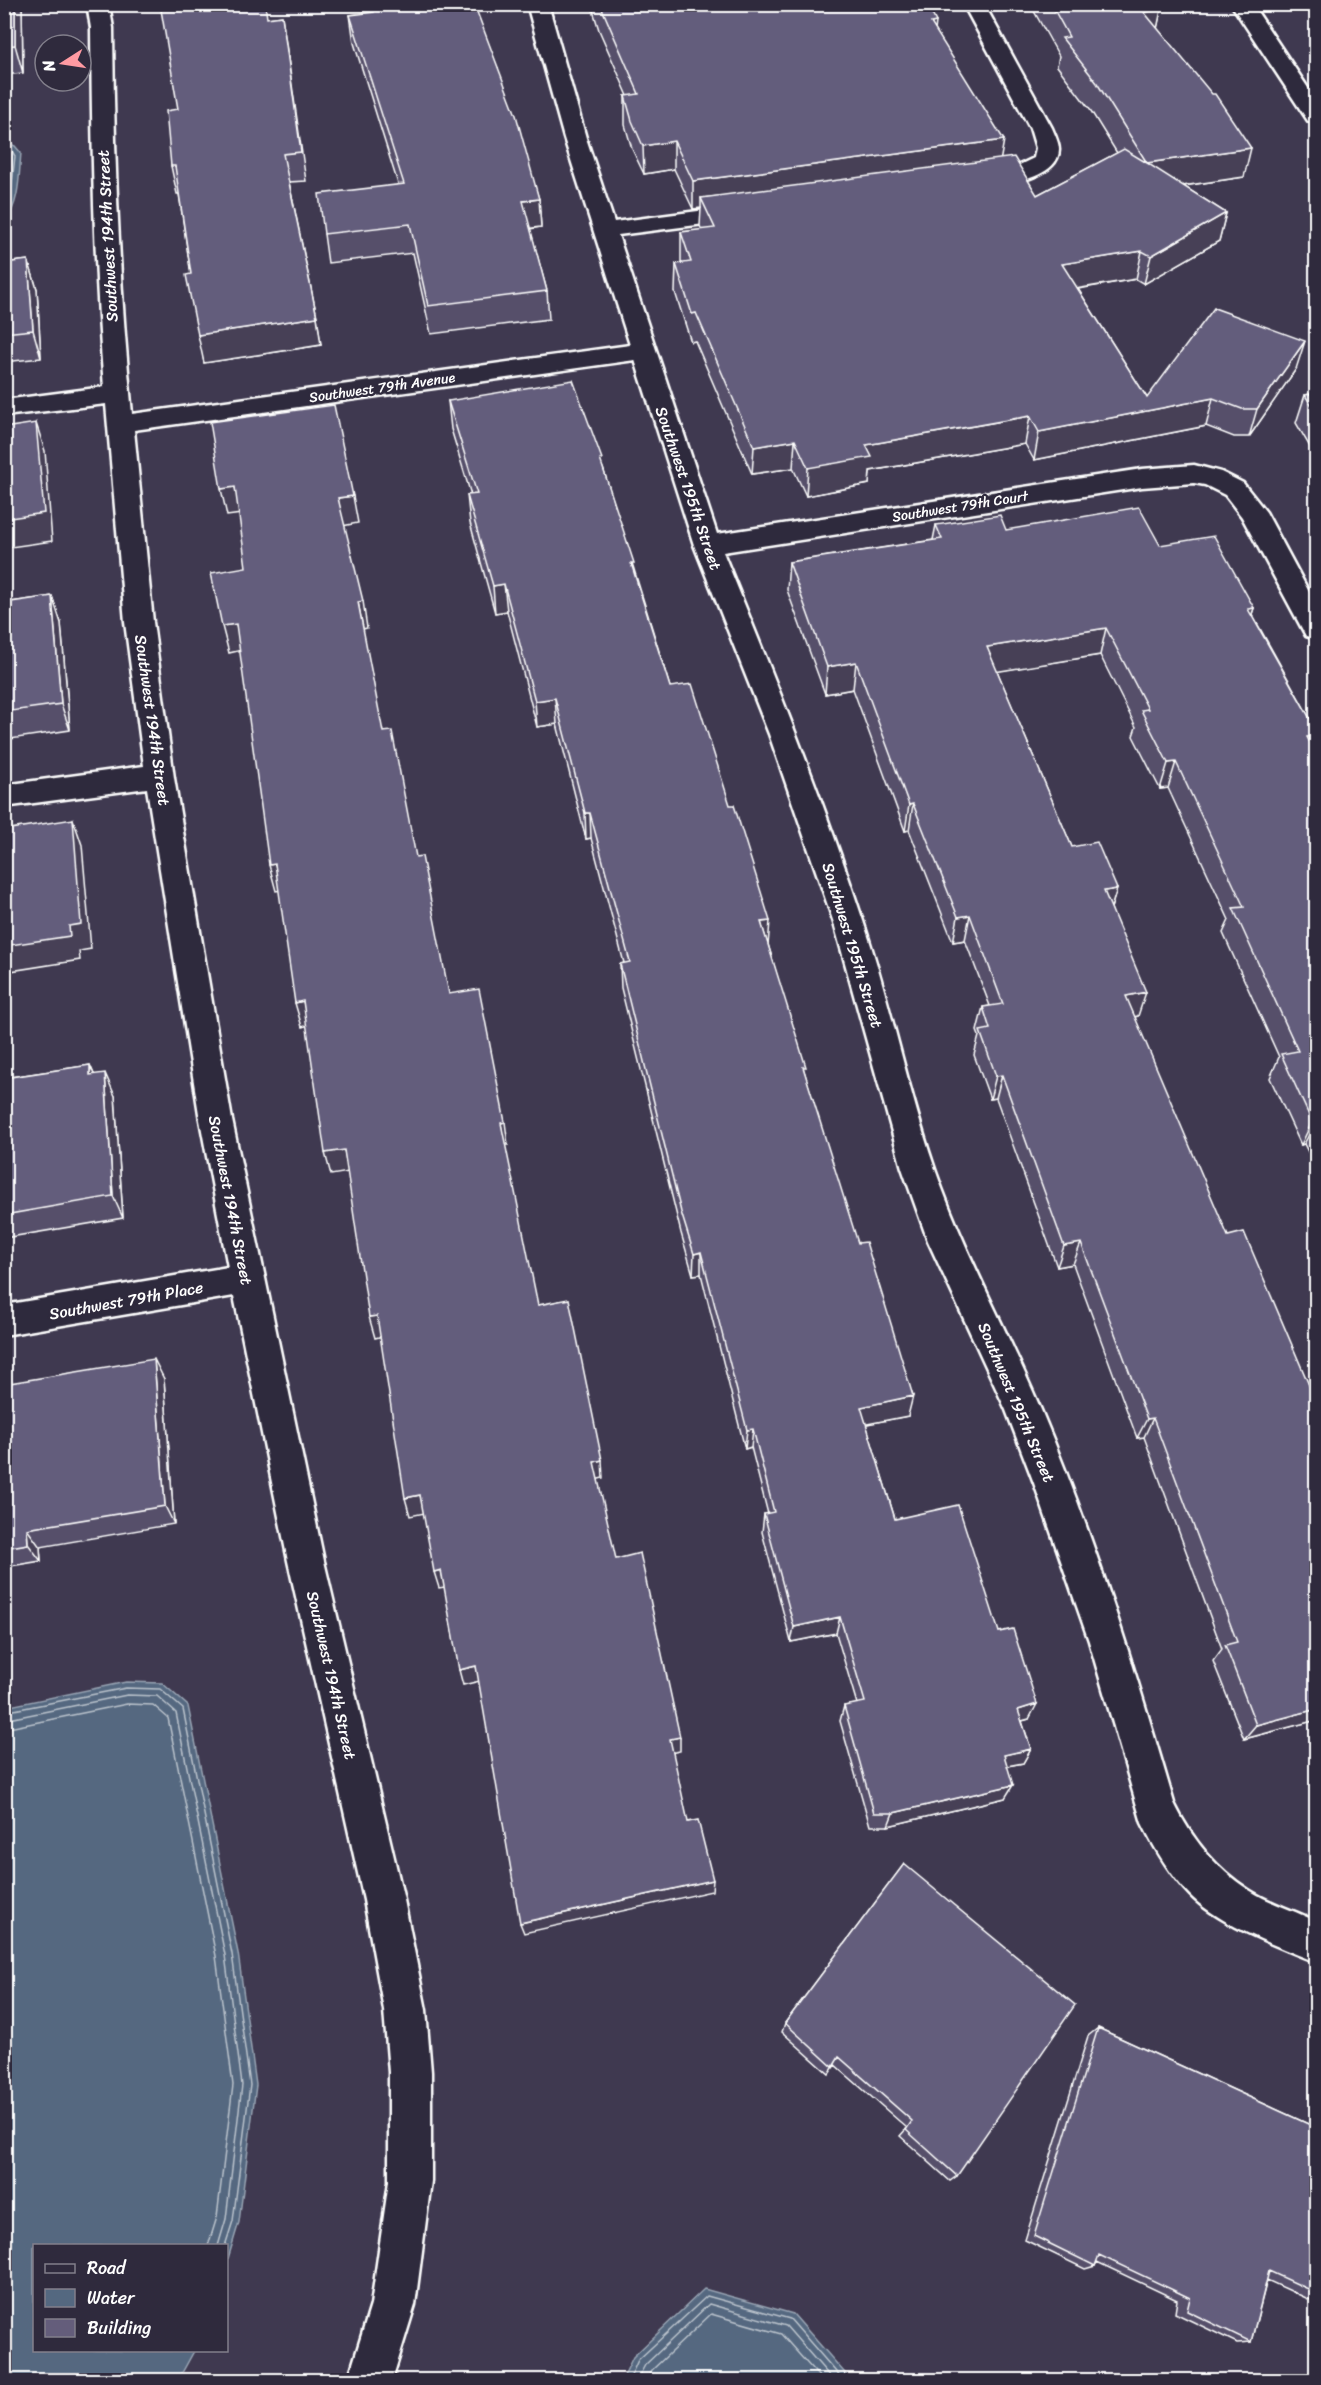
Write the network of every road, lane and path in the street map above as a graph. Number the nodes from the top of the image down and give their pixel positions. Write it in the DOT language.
graph roads {
  1 [pos="98,4"];
  2 [pos="537,4"];
  3 [pos="973,4"];
  4 [pos="1241,4"];
  5 [pos="1317,116"];
  6 [pos="960,184"];
  7 [pos="764,210"];
  8 [pos="604,230"];
  9 [pos="644,351"];
  10 [pos="4,408"];
  11 [pos="118,409"];
  12 [pos="707,545"];
  13 [pos="1317,629"];
  14 [pos="160,775"];
  15 [pos="4,796"];
  16 [pos="247,1279"];
  17 [pos="4,1320"];
  18 [pos="1317,1942"];
  19 [pos="370,2380"];
  1 -- 11 [label="street, Southwest 194th Street"];
  2 -- 8 [label="street, Southwest 195th Street"];
  3 -- 6 [label="street"];
  4 -- 5 [label="street"];
  7 -- 8 [label="street"];
  8 -- 9 [label="street, Southwest 195th Street"];
  9 -- 11 [label="street, Southwest 79th Avenue"];
  9 -- 12 [label="street, Southwest 195th Street"];
  10 -- 11 [label="street, Southwest 79th Avenue"];
  11 -- 14 [label="street, Southwest 194th Street"];
  12 -- 13 [label="street, Southwest 79th Court"];
  12 -- 18 [label="street, Southwest 195th Street"];
  14 -- 15 [label="street"];
  14 -- 16 [label="street, Southwest 194th Street"];
  16 -- 17 [label="street, Southwest 79th Place"];
  16 -- 19 [label="street, Southwest 194th Street"];
}
